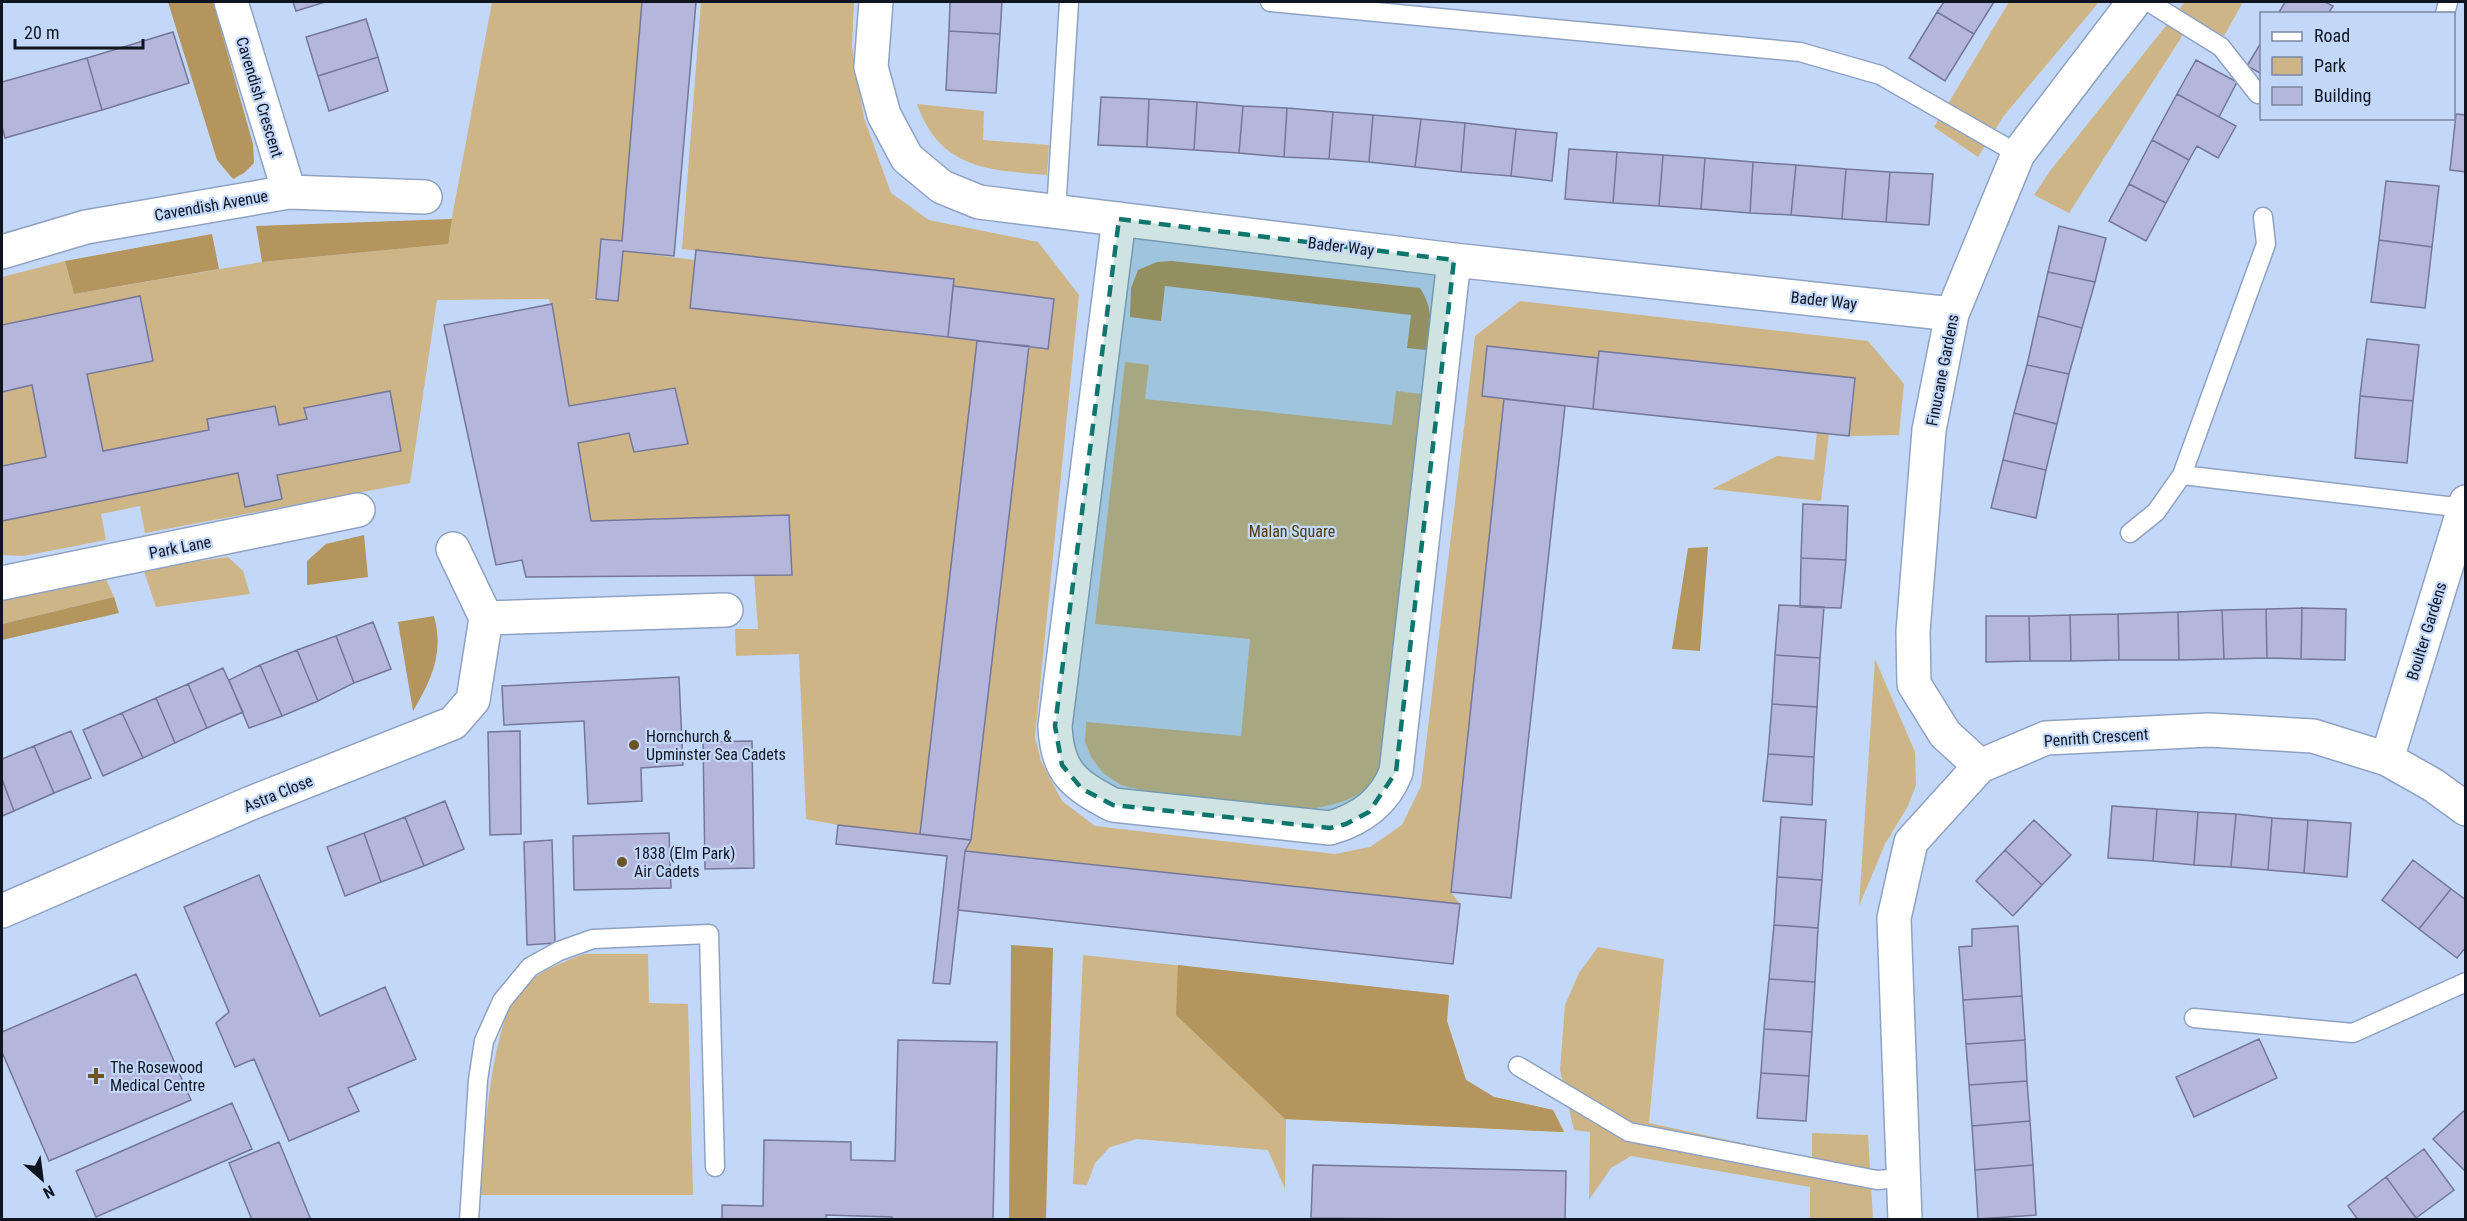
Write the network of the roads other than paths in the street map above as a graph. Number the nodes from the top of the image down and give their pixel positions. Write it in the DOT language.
graph roads {
  1 [pos="231,2"];
  2 [pos="876,2"];
  3 [pos="1069,2"];
  4 [pos="1270,2"];
  5 [pos="2134,2"];
  6 [pos="2149,2"];
  7 [pos="2258,94"];
  8 [pos="2018,154"];
  9 [pos="289,192"];
  10 [pos="425,197"];
  11 [pos="1056,212"];
  12 [pos="2264,217"];
  13 [pos="1119,219"];
  14 [pos="2,252"];
  15 [pos="1454,260"];
  16 [pos="1952,314"];
  17 [pos="2182,475"];
  18 [pos="2464,505"];
  19 [pos="358,510"];
  20 [pos="2130,533"];
  21 [pos="453,549"];
  22 [pos="2,583"];
  23 [pos="726,609"];
  24 [pos="486,618"];
  25 [pos="2387,759"];
  26 [pos="1980,766"];
  27 [pos="2466,809"];
  28 [pos="2,910"];
  29 [pos="2466,982"];
  30 [pos="2194,1018"];
  31 [pos="1518,1066"];
  32 [pos="714,1167"];
  33 [pos="1902,1178"];
  34 [pos="469,1220"];
  35 [pos="1905,1220"];
  1 -- 9 [label="street, Cavendish Crescent"];
  2 -- 11 [label="street, Bader Way"];
  3 -- 11 [label="lane"];
  4 -- 8 [label="lane"];
  5 -- 8 [label="street, Finucane Gardens"];
  6 -- 7 [label="lane"];
  8 -- 16 [label="street, Finucane Gardens"];
  9 -- 10 [label="street, Cavendish Avenue"];
  9 -- 14 [label="street, Cavendish Avenue"];
  11 -- 13 [label="street, Bader Way"];
  12 -- 17 [label="lane"];
  13 -- 15 [label="street, Bader Way"];
  13 -- 15 [label="street"];
  15 -- 16 [label="street, Bader Way"];
  16 -- 26 [label="street, Finucane Gardens"];
  17 -- 18 [label="lane"];
  17 -- 20 [label="lane"];
  18 -- 25 [label="street, Boulter Gardens"];
  19 -- 22 [label="street, Park Lane"];
  21 -- 24 [label="street"];
  23 -- 24 [label="street"];
  24 -- 28 [label="street, Astra Close"];
  25 -- 26 [label="street, Penrith Crescent"];
  25 -- 27 [label="street, Penrith Crescent"];
  26 -- 33 [label="street, Penrith Crescent"];
  29 -- 30 [label="lane"];
  31 -- 33 [label="lane"];
  32 -- 34 [label="lane"];
  33 -- 35 [label="street, Penrith Crescent"];
}
